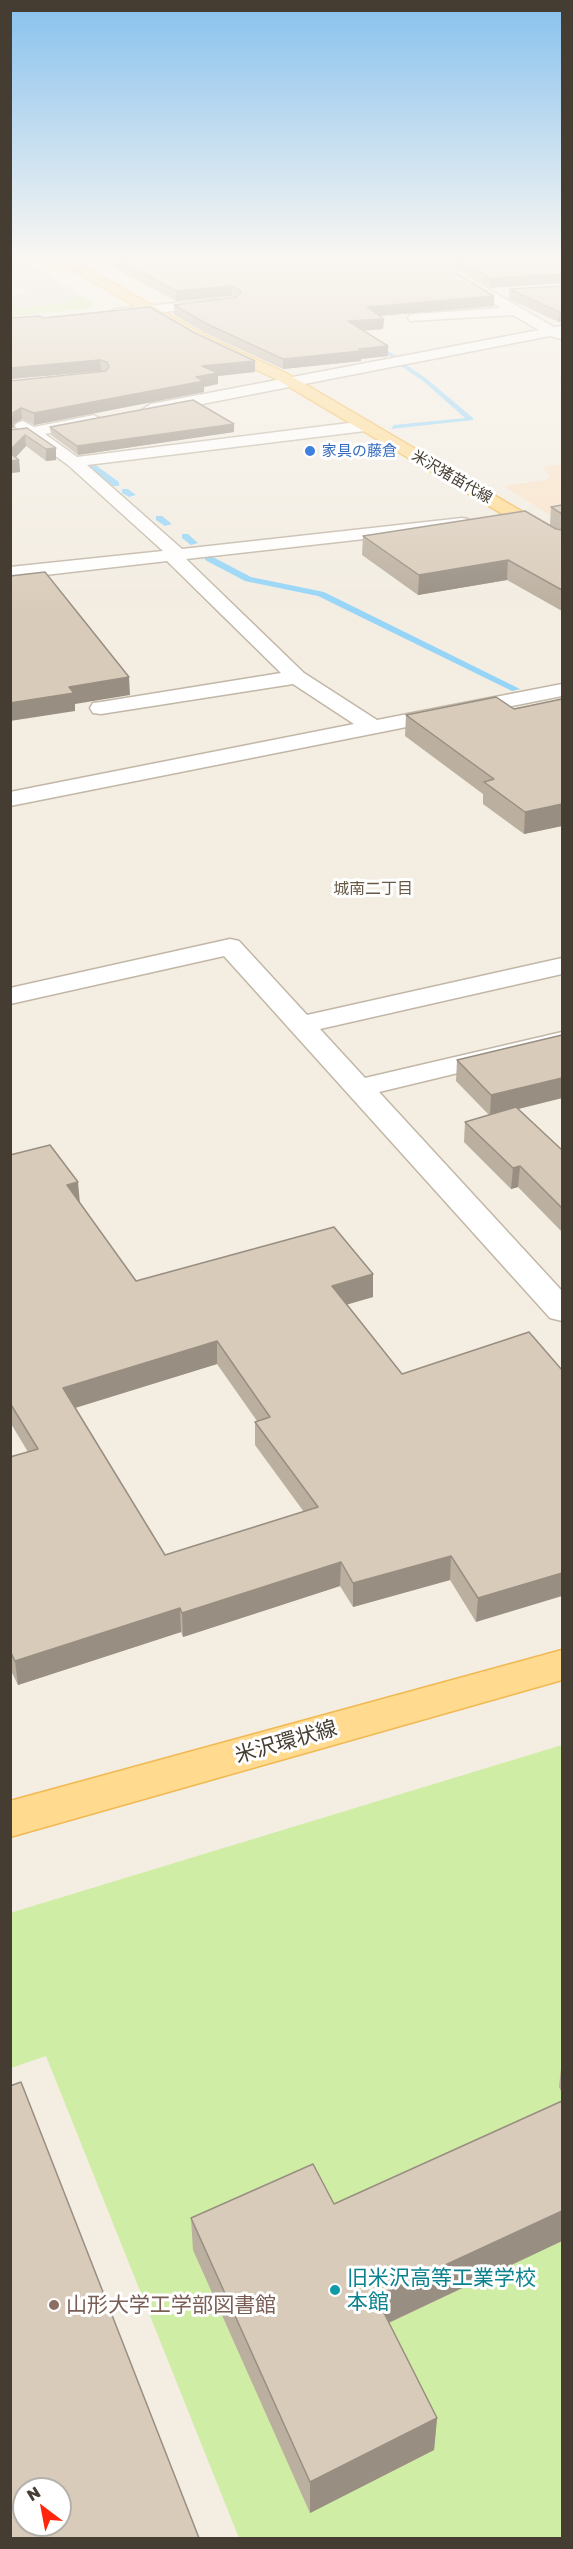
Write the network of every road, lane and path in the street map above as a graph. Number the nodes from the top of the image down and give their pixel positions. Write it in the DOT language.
graph roads {
  1 [pos="280,376"];
  2 [pos="317,376"];
  3 [pos="289,381"];
  4 [pos="136,412"];
  5 [pos="113,417"];
  6 [pos="10,419"];
  7 [pos="365,426"];
  8 [pos="32,433"];
  9 [pos="10,436"];
  10 [pos="74,462"];
  11 [pos="519,516"];
  12 [pos="562,542"];
  13 [pos="177,554"];
  14 [pos="10,573"];
  15 [pos="297,677"];
  16 [pos="562,690"];
  17 [pos="101,708"];
  18 [pos="373,727"];
  19 [pos="10,799"];
  20 [pos="562,966"];
  21 [pos="10,996"];
  22 [pos="301,1025"];
  23 [pos="562,1040"];
  24 [pos="359,1088"];
  25 [pos="562,1311"];
  26 [pos="562,1665"];
  27 [pos="10,1820"];
  1 -- 3 [label="main road, 米沢猪苗代線"];
  2 -- 3 [label="street"];
  3 -- 4 [label="street"];
  3 -- 7 [label="main road, 米沢猪苗代線"];
  5 -- 8 [label="street"];
  6 -- 8 [label="street"];
  7 -- 10 [label="street"];
  7 -- 11 [label="main road, 米沢猪苗代線"];
  8 -- 9 [label="street"];
  8 -- 10 [label="street"];
  10 -- 13 [label="street"];
  11 -- 12 [label="main road, 米沢猪苗代線"];
  11 -- 13 [label="street"];
  13 -- 14 [label="street"];
  13 -- 15 [label="street"];
  15 -- 17 [label="street"];
  15 -- 18 [label="street"];
  16 -- 18 [label="street"];
  18 -- 19 [label="street"];
  20 -- 22 [label="street"];
  21 -- 22 [label="street"];
  22 -- 24 [label="street"];
  23 -- 24 [label="street"];
  24 -- 25 [label="street"];
  26 -- 27 [label="main road, 米沢環状線"];
}
